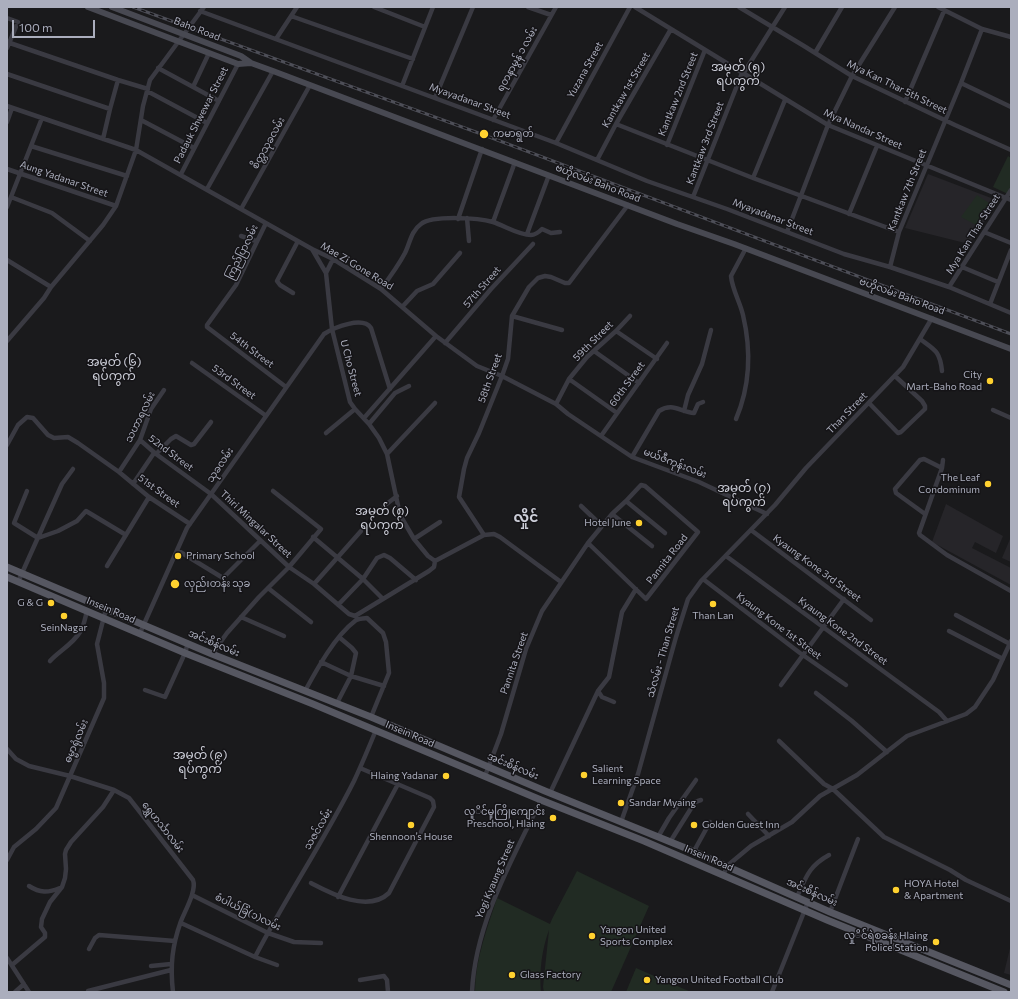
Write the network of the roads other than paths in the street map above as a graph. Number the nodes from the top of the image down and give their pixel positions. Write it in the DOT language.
graph roads {
  1 [pos="88,7"];
  2 [pos="112,7"];
  3 [pos="297,7"];
  4 [pos="374,7"];
  5 [pos="433,7"];
  6 [pos="473,7"];
  7 [pos="528,7"];
  8 [pos="556,7"];
  9 [pos="630,7"];
  10 [pos="635,7"];
  11 [pos="739,7"];
  12 [pos="785,7"];
  13 [pos="842,7"];
  14 [pos="895,7"];
  15 [pos="938,7"];
  16 [pos="202,9"];
  17 [pos="944,11"];
  18 [pos="291,16"];
  19 [pos="551,16"];
  20 [pos="7,18"];
  21 [pos="425,27"];
  22 [pos="772,27"];
  23 [pos="671,29"];
  24 [pos="982,29"];
  25 [pos="183,34"];
  26 [pos="1011,37"];
  27 [pos="276,39"];
  28 [pos="178,41"];
  29 [pos="8,42"];
  30 [pos="7,48"];
  31 [pos="705,50"];
  32 [pos="209,53"];
  33 [pos="815,53"];
  34 [pos="413,59"];
  35 [pos="251,63"];
  36 [pos="238,64"];
  37 [pos="158,68"];
  38 [pos="273,71"];
  39 [pos="7,74"];
  40 [pos="742,74"];
  41 [pos="852,76"];
  42 [pos="118,80"];
  43 [pos="961,83"];
  44 [pos="310,85"];
  45 [pos="402,86"];
  46 [pos="193,87"];
  47 [pos="147,90"];
  48 [pos="436,98"];
  49 [pos="785,100"];
  50 [pos="219,101"];
  51 [pos="905,102"];
  52 [pos="7,106"];
  53 [pos="1011,107"];
  54 [pos="12,108"];
  55 [pos="110,109"];
  56 [pos="42,118"];
  57 [pos="141,120"];
  58 [pos="493,120"];
  59 [pos="946,121"];
  60 [pos="7,122"];
  61 [pos="207,123"];
  62 [pos="616,124"];
  63 [pos="828,125"];
  64 [pos="103,139"];
  65 [pos="556,143"];
  66 [pos="667,145"];
  67 [pos="31,146"];
  68 [pos="877,146"];
  69 [pos="194,148"];
  70 [pos="136,150"];
  71 [pos="482,150"];
  72 [pos="1011,150"];
  73 [pos="597,160"];
  74 [pos="707,160"];
  75 [pos="515,162"];
  76 [pos="926,166"];
  77 [pos="7,170"];
  78 [pos="20,174"];
  79 [pos="181,174"];
  80 [pos="549,175"];
  81 [pos="127,176"];
  82 [pos="753,178"];
  83 [pos="207,189"];
  84 [pos="1011,190"];
  85 [pos="800,195"];
  86 [pos="11,197"];
  87 [pos="693,197"];
  88 [pos="1008,200"];
  89 [pos="628,205"];
  90 [pos="116,206"];
  91 [pos="7,207"];
  92 [pos="241,209"];
  93 [pos="849,214"];
  94 [pos="458,218"];
  95 [pos="467,218"];
  96 [pos="493,222"];
  97 [pos="266,223"];
  98 [pos="560,232"];
  99 [pos="787,232"];
  100 [pos="899,232"];
  101 [pos="984,232"];
  102 [pos="527,234"];
  103 [pos="241,236"];
  104 [pos="90,241"];
  105 [pos="298,241"];
  106 [pos="469,241"];
  107 [pos="256,242"];
  108 [pos="1011,243"];
  109 [pos="533,244"];
  110 [pos="746,248"];
  111 [pos="312,249"];
  112 [pos="1011,250"];
  113 [pos="460,252"];
  114 [pos="333,259"];
  115 [pos="7,260"];
  116 [pos="890,267"];
  117 [pos="962,267"];
  118 [pos="326,273"];
  119 [pos="998,282"];
  120 [pos="51,287"];
  121 [pos="949,287"];
  122 [pos="381,289"];
  123 [pos="293,293"];
  124 [pos="990,304"];
  125 [pos="403,306"];
  126 [pos="1011,313"];
  127 [pos="512,316"];
  128 [pos="630,316"];
  129 [pos="932,318"];
  130 [pos="207,327"];
  131 [pos="332,329"];
  132 [pos="562,330"];
  133 [pos="710,330"];
  134 [pos="616,332"];
  135 [pos="436,336"];
  136 [pos="920,339"];
  137 [pos="7,341"];
  138 [pos="445,343"];
  139 [pos="667,343"];
  140 [pos="1011,348"];
  141 [pos="594,351"];
  142 [pos="657,358"];
  143 [pos="192,363"];
  144 [pos="942,371"];
  145 [pos="502,376"];
  146 [pos="895,376"];
  147 [pos="569,379"];
  148 [pos="639,383"];
  149 [pos="409,386"];
  150 [pos="286,387"];
  151 [pos="390,389"];
  152 [pos="164,390"];
  153 [pos="703,402"];
  154 [pos="435,403"];
  155 [pos="869,403"];
  156 [pos="556,404"];
  157 [pos="355,409"];
  158 [pos="992,410"];
  159 [pos="684,411"];
  160 [pos="617,413"];
  161 [pos="265,415"];
  162 [pos="364,418"];
  163 [pos="1011,418"];
  164 [pos="736,419"];
  165 [pos="211,422"];
  166 [pos="369,424"];
  167 [pos="326,433"];
  168 [pos="601,436"];
  169 [pos="8,438"];
  170 [pos="140,440"];
  171 [pos="7,445"];
  172 [pos="155,453"];
  173 [pos="387,454"];
  174 [pos="632,457"];
  175 [pos="943,460"];
  176 [pos="942,468"];
  177 [pos="73,469"];
  178 [pos="119,472"];
  179 [pos="133,484"];
  180 [pos="27,491"];
  181 [pos="273,491"];
  182 [pos="211,494"];
  183 [pos="397,496"];
  184 [pos="149,497"];
  185 [pos="626,501"];
  186 [pos="384,506"];
  187 [pos="581,506"];
  188 [pos="612,514"];
  189 [pos="767,514"];
  190 [pos="925,514"];
  191 [pos="440,522"];
  192 [pos="190,524"];
  193 [pos="602,526"];
  194 [pos="751,530"];
  195 [pos="361,531"];
  196 [pos="665,533"];
  197 [pos="126,535"];
  198 [pos="484,535"];
  199 [pos="313,537"];
  200 [pos="38,538"];
  201 [pos="414,539"];
  202 [pos="260,541"];
  203 [pos="588,543"];
  204 [pos="652,546"];
  205 [pos="177,550"];
  206 [pos="726,556"];
  207 [pos="336,558"];
  208 [pos="435,561"];
  209 [pos="107,566"];
  210 [pos="7,567"];
  211 [pos="289,567"];
  212 [pos="22,573"];
  213 [pos="7,577"];
  214 [pos="363,579"];
  215 [pos="703,579"];
  216 [pos="416,580"];
  217 [pos="18,582"];
  218 [pos="561,582"];
  219 [pos="314,584"];
  220 [pos="268,588"];
  221 [pos="636,590"];
  222 [pos="1011,591"];
  223 [pos="383,599"];
  224 [pos="844,599"];
  225 [pos="338,605"];
  226 [pos="106,609"];
  227 [pos="87,611"];
  228 [pos="956,615"];
  229 [pos="241,617"];
  230 [pos="103,618"];
  231 [pos="871,620"];
  232 [pos="311,622"];
  233 [pos="144,625"];
  234 [pos="823,628"];
  235 [pos="949,631"];
  236 [pos="140,633"];
  237 [pos="284,636"];
  238 [pos="338,637"];
  239 [pos="1010,642"];
  240 [pos="188,643"];
  241 [pos="185,653"];
  242 [pos="212,654"];
  243 [pos="804,656"];
  244 [pos="1003,660"];
  245 [pos="50,661"];
  246 [pos="321,662"];
  247 [pos="351,676"];
  248 [pos="781,685"];
  249 [pos="846,685"];
  250 [pos="384,686"];
  251 [pos="145,690"];
  252 [pos="305,691"];
  253 [pos="598,692"];
  254 [pos="816,693"];
  255 [pos="614,702"];
  256 [pos="337,703"];
  257 [pos="371,717"];
  258 [pos="381,722"];
  259 [pos="947,722"];
  260 [pos="376,730"];
  261 [pos="779,741"];
  262 [pos="436,744"];
  263 [pos="7,749"];
  264 [pos="887,752"];
  265 [pos="432,754"];
  266 [pos="489,766"];
  267 [pos="360,768"];
  268 [pos="70,776"];
  269 [pos="485,776"];
  270 [pos="696,780"];
  271 [pos="398,784"];
  272 [pos="833,789"];
  273 [pos="114,790"];
  274 [pos="547,792"];
  275 [pos="541,800"];
  276 [pos="701,800"];
  277 [pos="748,814"];
  278 [pos="620,821"];
  279 [pos="710,822"];
  280 [pos="614,830"];
  281 [pos="769,836"];
  282 [pos="660,838"];
  283 [pos="858,839"];
  284 [pos="670,842"];
  285 [pos="658,847"];
  286 [pos="683,847"];
  287 [pos="694,851"];
  288 [pos="829,855"];
  289 [pos="679,856"];
  290 [pos="7,860"];
  291 [pos="727,866"];
  292 [pos="724,874"];
  293 [pos="311,883"];
  294 [pos="29,886"];
  295 [pos="62,887"];
  296 [pos="780,889"];
  297 [pos="192,895"];
  298 [pos="338,897"];
  299 [pos="797,897"];
  300 [pos="777,898"];
  301 [pos="1011,901"];
  302 [pos="808,902"];
  303 [pos="805,910"];
  304 [pos="830,912"];
  305 [pos="181,923"];
  306 [pos="268,933"];
  307 [pos="175,941"];
  308 [pos="321,943"];
  309 [pos="89,949"];
  310 [pos="923,950"];
  311 [pos="255,957"];
  312 [pos="7,958"];
  313 [pos="920,958"];
  314 [pos="171,964"];
  315 [pos="12,965"];
  316 [pos="278,965"];
  317 [pos="151,966"];
  318 [pos="972,969"];
  319 [pos="171,970"];
  320 [pos="969,977"];
  321 [pos="360,980"];
  322 [pos="24,984"];
  323 [pos="1011,985"];
  324 [pos="88,991"];
  325 [pos="15,992"];
  326 [pos="29,992"];
  327 [pos="173,992"];
  328 [pos="388,992"];
  329 [pos="472,992"];
  330 [pos="772,992"];
  331 [pos="1004,992"];
  1 -- 28 [label="main road, ဗဟိုလမ်း Baho Road"];
  2 -- 25 [label="main road, Baho Road"];
  3 -- 18 [label="street"];
  4 -- 21 [label="street"];
  5 -- 21 [label="street"];
  6 -- 48 [label="street"];
  7 -- 19 [label="street"];
  8 -- 19 [label="street, ရတနာမွန် ၁ လမ်း"];
  9 -- 65 [label="street, Yuzana Street"];
  10 -- 23 [label="street, Mya Nandar Street"];
  11 -- 22 [label="street, Mya Kan Thar 5th Street"];
  12 -- 22 [label="street, Kantkaw 3rd Street"];
  13 -- 33 [label="street"];
  14 -- 41 [label="street"];
  15 -- 17 [label="street"];
  16 -- 25 [label="street"];
  16 -- 27 [label="street, Myayadanar Street"];
  17 -- 24 [label="street"];
  17 -- 51 [label="street"];
  18 -- 27 [label="street"];
  18 -- 34 [label="street"];
  19 -- 58 [label="street, ရတနာမွန် ၁ လမ်း"];
  20 -- 29 [label="street"];
  21 -- 34 [label="street"];
  22 -- 33 [label="street, Mya Kan Thar 5th Street"];
  22 -- 40 [label="street, Kantkaw 3rd Street"];
  23 -- 31 [label="street, Mya Nandar Street"];
  23 -- 62 [label="street, Kantkaw 1st Street"];
  24 -- 26 [label="street"];
  24 -- 43 [label="street, Kantkaw 7th Street"];
  25 -- 28 [label="street"];
  25 -- 35 [label="main road, Baho Road"];
  27 -- 45 [label="street, Myayadanar Street"];
  28 -- 32 [label="main road, ဗဟိုလမ်း Baho Road"];
  28 -- 37 [label="street"];
  29 -- 30 [label="street"];
  29 -- 42 [label="street"];
  31 -- 40 [label="street, Mya Nandar Street"];
  31 -- 66 [label="street, Kantkaw 2nd Street"];
  32 -- 36 [label="main road, ဗဟိုလမ်း Baho Road"];
  32 -- 46 [label="street"];
  33 -- 41 [label="street, Mya Kan Thar 5th Street"];
  34 -- 45 [label="street"];
  35 -- 36 [label="main road, ဗဟိုလမ်း Baho Road"];
  35 -- 38 [label="main road, ဗဟိုလမ်း Baho Road"];
  36 -- 50 [label="street, Padauk Shwewar Street"];
  37 -- 46 [label="street"];
  37 -- 47 [label="street"];
  38 -- 44 [label="main road, ဗဟိုလမ်း Baho Road"];
  38 -- 83 [label="street"];
  39 -- 55 [label="street"];
  40 -- 49 [label="street, Mya Nandar Street"];
  40 -- 74 [label="street, Kantkaw 3rd Street"];
  41 -- 51 [label="street, Mya Kan Thar 5th Street"];
  41 -- 63 [label="street"];
  42 -- 47 [label="street"];
  42 -- 55 [label="street"];
  43 -- 53 [label="street"];
  43 -- 59 [label="street, Kantkaw 7th Street"];
  44 -- 71 [label="main road, ဗဟိုလမ်း Baho Road"];
  44 -- 92 [label="street, စိတ္တသုခလမ်း"];
  45 -- 48 [label="street, Myayadanar Street"];
  46 -- 50 [label="street"];
  47 -- 57 [label="street"];
  47 -- 61 [label="street"];
  48 -- 58 [label="street, Myayadanar Street"];
  49 -- 63 [label="street, Mya Nandar Street"];
  49 -- 82 [label="street"];
  50 -- 61 [label="street, Padauk Shwewar Street"];
  51 -- 59 [label="street, Mya Kan Thar 5th Street"];
  52 -- 54 [label="street, Mae Zi Gone Road"];
  54 -- 56 [label="street, Mae Zi Gone Road"];
  54 -- 60 [label="street"];
  55 -- 64 [label="street"];
  56 -- 64 [label="street, Mae Zi Gone Road"];
  56 -- 67 [label="street"];
  57 -- 69 [label="street"];
  57 -- 70 [label="street"];
  58 -- 65 [label="street, Myayadanar Street"];
  59 -- 72 [label="street, Mya Kan Thar 5th Street"];
  59 -- 76 [label="street, Kantkaw 7th Street"];
  61 -- 69 [label="street, Padauk Shwewar Street"];
  62 -- 66 [label="street"];
  62 -- 73 [label="street, Kantkaw 1st Street"];
  63 -- 68 [label="street, Mya Nandar Street"];
  63 -- 85 [label="street"];
  64 -- 70 [label="street, Mae Zi Gone Road"];
  65 -- 73 [label="street, Myayadanar Street"];
  66 -- 74 [label="street"];
  67 -- 78 [label="street"];
  67 -- 81 [label="street"];
  68 -- 76 [label="street, Mya Nandar Street"];
  68 -- 93 [label="street"];
  69 -- 79 [label="street, Padauk Shwewar Street"];
  70 -- 79 [label="street, Mae Zi Gone Road"];
  70 -- 81 [label="street"];
  71 -- 75 [label="main road, ဗဟိုလမ်း Baho Road"];
  71 -- 94 [label="street"];
  73 -- 87 [label="street, Myayadanar Street"];
  74 -- 82 [label="street"];
  74 -- 87 [label="street, Kantkaw 3rd Street"];
  75 -- 80 [label="main road, ဗဟိုလမ်း Baho Road"];
  75 -- 96 [label="street"];
  76 -- 88 [label="street, Mya Nandar Street"];
  76 -- 100 [label="street, Kantkaw 7th Street"];
  77 -- 78 [label="street, Aung Yadanar Street"];
  78 -- 86 [label="street"];
  78 -- 90 [label="street, Aung Yadanar Street"];
  79 -- 83 [label="street, Mae Zi Gone Road"];
  80 -- 89 [label="main road, ဗဟိုလမ်း Baho Road"];
  80 -- 102 [label="street"];
  81 -- 90 [label="street"];
  82 -- 85 [label="street"];
  83 -- 92 [label="street, Mae Zi Gone Road"];
  84 -- 88 [label="street, Mya Kan Thar Street"];
  85 -- 93 [label="street"];
  85 -- 99 [label="street"];
  86 -- 91 [label="street"];
  86 -- 104 [label="street"];
  87 -- 99 [label="street, Myayadanar Street"];
  88 -- 101 [label="street, Mya Kan Thar Street"];
  89 -- 110 [label="main road, ဗဟိုလမ်း Baho Road"];
  89 -- 127 [label="street, 58th Street"];
  90 -- 104 [label="street"];
  92 -- 97 [label="street, Mae Zi Gone Road"];
  93 -- 100 [label="street"];
  94 -- 95 [label="street"];
  94 -- 122 [label="street"];
  95 -- 96 [label="street"];
  95 -- 106 [label="street"];
  96 -- 102 [label="street"];
  97 -- 105 [label="street, Mae Zi Gone Road"];
  97 -- 107 [label="street, ကြည်ပြာလမ်း"];
  98 -- 102 [label="street"];
  99 -- 116 [label="street, Myayadanar Street"];
  100 -- 116 [label="street, Kantkaw 7th Street"];
  101 -- 108 [label="street"];
  101 -- 117 [label="street, Mya Kan Thar Street"];
  103 -- 107 [label="street"];
  104 -- 120 [label="street"];
  105 -- 111 [label="street, Mae Zi Gone Road"];
  105 -- 123 [label="street"];
  107 -- 130 [label="street, ကြည်ပြာလမ်း"];
  109 -- 138 [label="street, 57th Street"];
  110 -- 129 [label="main road, ဗဟိုလမ်း Baho Road"];
  110 -- 164 [label="street"];
  111 -- 114 [label="street, Mae Zi Gone Road"];
  111 -- 118 [label="street, U Cho Street"];
  112 -- 119 [label="street"];
  113 -- 125 [label="street"];
  114 -- 118 [label="street"];
  114 -- 122 [label="street, Mae Zi Gone Road"];
  115 -- 120 [label="street"];
  116 -- 121 [label="street, Myayadanar Street"];
  117 -- 119 [label="street"];
  117 -- 121 [label="street, Mya Kan Thar Street"];
  118 -- 131 [label="street, U Cho Street"];
  119 -- 124 [label="street"];
  120 -- 137 [label="street"];
  121 -- 124 [label="street, Myayadanar Street"];
  122 -- 125 [label="street, Mae Zi Gone Road"];
  124 -- 126 [label="street, Myayadanar Street"];
  125 -- 135 [label="street, Mae Zi Gone Road"];
  127 -- 132 [label="street"];
  127 -- 145 [label="street, 58th Street"];
  128 -- 134 [label="street, 59th Street"];
  129 -- 136 [label="street, Than Street"];
  129 -- 140 [label="main road, ဗဟိုလမ်း Baho Road"];
  130 -- 150 [label="street, 54th Street"];
  131 -- 150 [label="street, သုခလမ်း"];
  131 -- 151 [label="street"];
  131 -- 157 [label="street, U Cho Street"];
  133 -- 159 [label="street"];
  134 -- 141 [label="street, 59th Street"];
  134 -- 142 [label="street"];
  135 -- 138 [label="street, Mae Zi Gone Road"];
  135 -- 151 [label="street"];
  136 -- 144 [label="street"];
  136 -- 146 [label="street, Than Street"];
  138 -- 145 [label="street, Mae Zi Gone Road"];
  139 -- 142 [label="street, 60th Street"];
  141 -- 147 [label="street, 59th Street"];
  141 -- 148 [label="street"];
  142 -- 148 [label="street, 60th Street"];
  143 -- 161 [label="street, 53rd Street"];
  145 -- 156 [label="street, Mae Zi Gone Road"];
  145 -- 198 [label="street, 58th Street"];
  146 -- 155 [label="street, Than Street"];
  146 -- 155 [label="street"];
  147 -- 156 [label="street, 59th Street"];
  147 -- 160 [label="street"];
  148 -- 160 [label="street, 60th Street"];
  149 -- 166 [label="street"];
  150 -- 161 [label="street, သုခလမ်း"];
  151 -- 162 [label="street"];
  152 -- 170 [label="street, သဟာရလမ်း"];
  153 -- 159 [label="street"];
  154 -- 173 [label="street"];
  155 -- 189 [label="street, Than Street"];
  156 -- 168 [label="street, Mae Zi Gone Road"];
  157 -- 162 [label="street, U Cho Street"];
  157 -- 167 [label="street"];
  158 -- 163 [label="street"];
  159 -- 174 [label="street"];
  160 -- 168 [label="street, 60th Street"];
  161 -- 182 [label="street, သုခလမ်း"];
  162 -- 166 [label="street, U Cho Street"];
  165 -- 172 [label="street"];
  166 -- 173 [label="street, U Cho Street"];
  168 -- 174 [label="street, မယ်ဇီကုန်းလမ်း"];
  169 -- 171 [label="street"];
  169 -- 178 [label="street, 51st Street"];
  170 -- 172 [label="street, 52nd Street"];
  170 -- 178 [label="street, သဟာရလမ်း"];
  172 -- 179 [label="street"];
  172 -- 182 [label="street, 52nd Street"];
  173 -- 183 [label="street, U Cho Street"];
  174 -- 189 [label="street, မယ်ဇီကုန်းလမ်း"];
  175 -- 176 [label="street"];
  176 -- 190 [label="street"];
  176 -- 190 [label="street"];
  177 -- 200 [label="street"];
  178 -- 179 [label="street, 51st Street"];
  179 -- 184 [label="street, 51st Street"];
  180 -- 200 [label="street"];
  181 -- 199 [label="street"];
  182 -- 192 [label="street, သုခလမ်း"];
  182 -- 202 [label="street, Thiri Mingalar Street"];
  183 -- 186 [label="street"];
  183 -- 201 [label="street, U Cho Street"];
  184 -- 192 [label="street, 51st Street"];
  184 -- 197 [label="street"];
  185 -- 188 [label="street, Pannita Street"];
  185 -- 196 [label="street, Pannita Road"];
  185 -- 221 [label="street, Pannita Road"];
  187 -- 193 [label="street"];
  188 -- 193 [label="street, Pannita Street"];
  188 -- 204 [label="street, Pannita Road"];
  189 -- 194 [label="street, သံလမ်း - Than Street"];
  190 -- 222 [label="street"];
  191 -- 201 [label="street"];
  192 -- 205 [label="street, သုခလမ်း"];
  193 -- 203 [label="street, Pannita Street"];
  194 -- 206 [label="street, သံလမ်း - Than Street"];
  194 -- 224 [label="street, Kyaung Kone 3rd Street"];
  195 -- 207 [label="street"];
  197 -- 200 [label="street"];
  197 -- 209 [label="street"];
  198 -- 208 [label="street"];
  198 -- 218 [label="street"];
  199 -- 207 [label="street"];
  199 -- 211 [label="street"];
  200 -- 212 [label="street"];
  201 -- 208 [label="street, U Cho Street"];
  202 -- 205 [label="street"];
  202 -- 211 [label="street, Thiri Mingalar Street"];
  203 -- 218 [label="street, Pannita Street"];
  203 -- 221 [label="street"];
  205 -- 233 [label="street, သုခလမ်း"];
  206 -- 215 [label="street, သံလမ်း - Than Street"];
  206 -- 234 [label="street, Kyaung Kone 2nd Street"];
  207 -- 214 [label="street"];
  207 -- 219 [label="street"];
  208 -- 216 [label="street"];
  210 -- 212 [label="main road, အင်းစိန်လမ်း"];
  211 -- 219 [label="street, Thiri Mingalar Street"];
  211 -- 220 [label="street"];
  212 -- 217 [label="street"];
  212 -- 226 [label="main road, အင်းစိန်လမ်း"];
  213 -- 217 [label="main road, Insein Road"];
  214 -- 216 [label="street"];
  214 -- 223 [label="street"];
  214 -- 225 [label="street"];
  215 -- 243 [label="street, Kyaung Kone 1st Street"];
  215 -- 278 [label="street, သံလမ်း - Than Street"];
  216 -- 223 [label="street"];
  217 -- 227 [label="main road, Insein Road"];
  218 -- 266 [label="street, Pannita Street"];
  219 -- 225 [label="street, Thiri Mingalar Street"];
  220 -- 229 [label="street"];
  220 -- 232 [label="street"];
  221 -- 253 [label="street"];
  223 -- 225 [label="street, Thiri Mingalar Street"];
  224 -- 231 [label="street, Kyaung Kone 3rd Street"];
  224 -- 234 [label="street"];
  226 -- 230 [label="street, ဓမ္မာရုံလမ်း"];
  226 -- 233 [label="main road, အင်းစိန်လမ်း"];
  227 -- 230 [label="main road, Insein Road"];
  227 -- 245 [label="street"];
  228 -- 239 [label="street"];
  229 -- 237 [label="street"];
  229 -- 242 [label="street"];
  230 -- 236 [label="main road, Insein Road"];
  230 -- 268 [label="street, ဓမ္မာရုံလမ်း"];
  233 -- 236 [label="street, သုခလမ်း"];
  233 -- 240 [label="main road, အင်းစိန်လမ်း"];
  234 -- 243 [label="street"];
  234 -- 259 [label="street, Kyaung Kone 2nd Street"];
  235 -- 244 [label="street"];
  236 -- 241 [label="main road, Insein Road"];
  238 -- 246 [label="street"];
  238 -- 247 [label="street"];
  238 -- 250 [label="street"];
  239 -- 244 [label="street"];
  240 -- 241 [label="street"];
  240 -- 242 [label="main road, အင်းစိန်လမ်း"];
  241 -- 251 [label="street"];
  241 -- 260 [label="main road, Insein Road"];
  242 -- 252 [label="main road, အင်းစိန်လမ်း"];
  243 -- 248 [label="street"];
  243 -- 249 [label="street, Kyaung Kone 1st Street"];
  244 -- 259 [label="street"];
  246 -- 247 [label="street"];
  246 -- 252 [label="street"];
  247 -- 250 [label="street"];
  247 -- 256 [label="street"];
  250 -- 257 [label="street"];
  252 -- 256 [label="main road, အင်းစိန်လမ်း"];
  253 -- 255 [label="street"];
  253 -- 274 [label="street"];
  254 -- 264 [label="street"];
  256 -- 257 [label="main road, အင်းစိန်လမ်း"];
  257 -- 258 [label="main road, အင်းစိန်လမ်း"];
  258 -- 260 [label="main road"];
  258 -- 262 [label="main road, အင်းစိန်လမ်း"];
  259 -- 264 [label="street"];
  260 -- 265 [label="main road, Insein Road"];
  260 -- 267 [label="street, သဇင်လမ်း"];
  261 -- 272 [label="street"];
  262 -- 265 [label="main road"];
  262 -- 266 [label="main road, အင်းစိန်လမ်း"];
  263 -- 268 [label="street, ရွှေဟင်္သာလမ်း"];
  264 -- 272 [label="street"];
  265 -- 269 [label="main road, Insein Road"];
  266 -- 269 [label="street, Pannita Street"];
  266 -- 274 [label="main road, အင်းစိန်လမ်း"];
  267 -- 271 [label="street"];
  267 -- 306 [label="street, သဇင်လမ်း"];
  268 -- 273 [label="street, ရွှေဟင်္သာလမ်း"];
  268 -- 290 [label="street, ဓမ္မာရုံလမ်း"];
  269 -- 275 [label="main road, Insein Road"];
  270 -- 282 [label="street"];
  271 -- 298 [label="street"];
  271 -- 298 [label="street"];
  272 -- 281 [label="street"];
  272 -- 301 [label="street"];
  273 -- 295 [label="street"];
  273 -- 297 [label="street, ရွှေဟင်္သာလမ်း"];
  274 -- 275 [label="main road"];
  274 -- 278 [label="main road, အင်းစိန်လမ်း"];
  275 -- 280 [label="main road, Insein Road"];
  275 -- 329 [label="street, Yogi Kyaung Street"];
  276 -- 284 [label="street"];
  277 -- 281 [label="street"];
  278 -- 280 [label="main road"];
  278 -- 282 [label="main road, အင်းစိန်လမ်း"];
  279 -- 287 [label="street"];
  280 -- 285 [label="main road, Insein Road"];
  281 -- 291 [label="street"];
  282 -- 284 [label="main road, အင်းစိန်လမ်း"];
  282 -- 285 [label="main road"];
  283 -- 304 [label="street"];
  284 -- 286 [label="main road, အင်းစိန်လမ်း"];
  285 -- 289 [label="main road, Insein Road"];
  286 -- 287 [label="main road, အင်းစိန်လမ်း"];
  286 -- 289 [label="main road"];
  287 -- 291 [label="main road, အင်းစိန်လမ်း"];
  288 -- 299 [label="street"];
  289 -- 292 [label="main road, Insein Road"];
  291 -- 292 [label="street"];
  291 -- 296 [label="main road, အင်းစိန်လမ်း"];
  292 -- 300 [label="main road, Insein Road"];
  293 -- 298 [label="street"];
  294 -- 295 [label="street"];
  295 -- 315 [label="street"];
  296 -- 299 [label="main road, အင်းစိန်လမ်း"];
  296 -- 300 [label="main road"];
  297 -- 305 [label="street, ရွှေဟင်္သာလမ်း"];
  297 -- 306 [label="street, စံပါယ်ခြံ(၁)လမ်း"];
  299 -- 302 [label="main road, အင်းစိန်လမ်း"];
  300 -- 303 [label="main road, Insein Road"];
  302 -- 303 [label="street"];
  302 -- 304 [label="main road, အင်းစိန်လမ်း"];
  303 -- 313 [label="main road, Insein Road"];
  303 -- 330 [label="street"];
  304 -- 310 [label="main road, အင်းစိန်လမ်း"];
  305 -- 307 [label="street, ရွှေဟင်္သာလမ်း"];
  305 -- 311 [label="street"];
  306 -- 308 [label="street, စံပါယ်ခြံ(၁)လမ်း"];
  306 -- 311 [label="street, သဇင်လမ်း"];
  307 -- 309 [label="street"];
  307 -- 314 [label="street, ရွှေဟင်္သာလမ်း"];
  310 -- 313 [label="street"];
  310 -- 318 [label="main road, အင်းစိန်လမ်း"];
  311 -- 316 [label="street"];
  312 -- 315 [label="street"];
  313 -- 320 [label="main road"];
  314 -- 317 [label="street"];
  314 -- 319 [label="street, ရွှေဟင်္သာလမ်း"];
  315 -- 322 [label="street"];
  318 -- 320 [label="main road"];
  318 -- 323 [label="main road, အင်းစိန်လမ်း"];
  319 -- 324 [label="street"];
  319 -- 327 [label="street, ရွှေဟင်္သာလမ်း"];
  320 -- 331 [label="main road"];
  321 -- 328 [label="street"];
  322 -- 325 [label="street"];
  322 -- 326 [label="street"];
}
